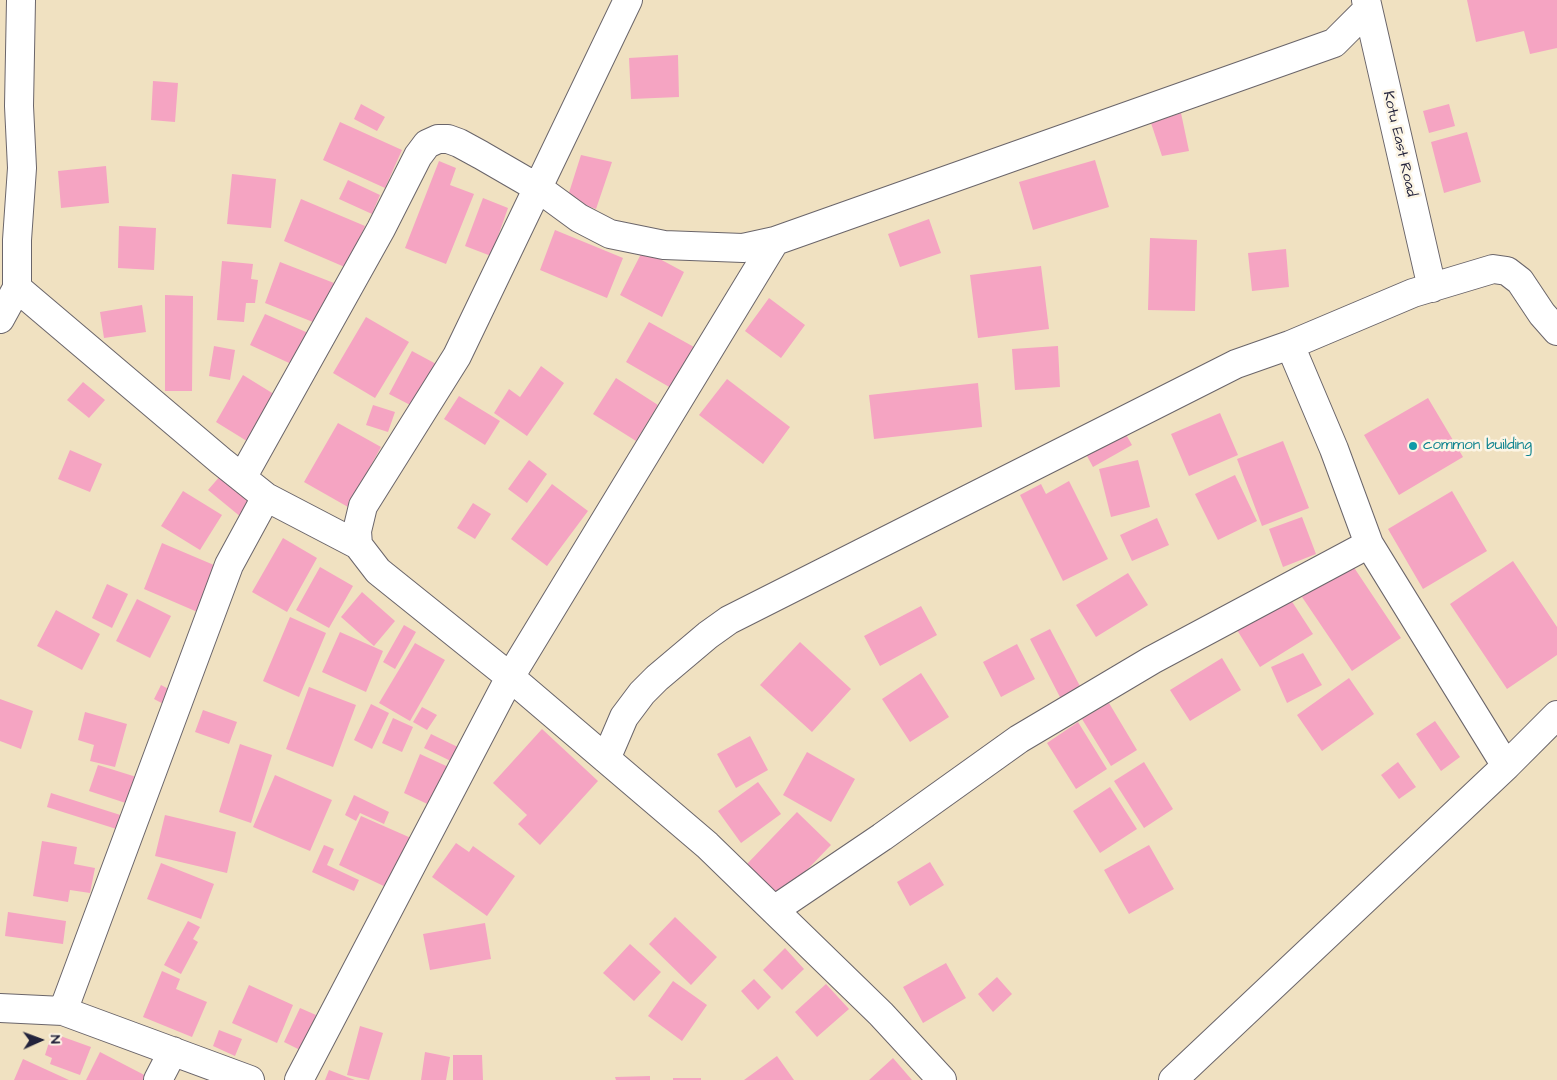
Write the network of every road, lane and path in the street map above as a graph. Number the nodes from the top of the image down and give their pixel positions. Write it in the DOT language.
graph roads {
  1 [pos="21,0"];
  2 [pos="628,0"];
  3 [pos="1367,4"];
  4 [pos="538,188"];
  5 [pos="775,241"];
  6 [pos="17,288"];
  7 [pos="1432,288"];
  8 [pos="0,319"];
  9 [pos="1557,331"];
  10 [pos="1290,345"];
  11 [pos="242,478"];
  12 [pos="266,497"];
  13 [pos="1369,544"];
  14 [pos="358,546"];
  15 [pos="510,677"];
  16 [pos="1557,715"];
  17 [pos="606,759"];
  18 [pos="1506,766"];
  19 [pos="774,910"];
  20 [pos="0,1008"];
  21 [pos="63,1011"];
  22 [pos="173,1051"];
  23 [pos="158,1080"];
  24 [pos="250,1080"];
  25 [pos="300,1080"];
  26 [pos="942,1080"];
  27 [pos="1173,1080"];
  1 -- 6 [label="street"];
  2 -- 4 [label="street"];
  3 -- 5 [label="street"];
  3 -- 7 [label="street, Kotu East Road"];
  4 -- 5 [label="street"];
  4 -- 11 [label="street"];
  4 -- 14 [label="street"];
  5 -- 15 [label="street"];
  6 -- 8 [label="street"];
  6 -- 11 [label="street"];
  7 -- 9 [label="street"];
  7 -- 10 [label="street"];
  10 -- 13 [label="street"];
  10 -- 17 [label="street"];
  11 -- 12 [label="street"];
  12 -- 14 [label="street"];
  12 -- 21 [label="street"];
  13 -- 18 [label="street"];
  13 -- 19 [label="street"];
  14 -- 15 [label="street"];
  15 -- 17 [label="street"];
  15 -- 25 [label="street"];
  16 -- 18 [label="street"];
  17 -- 19 [label="street"];
  18 -- 27 [label="street"];
  19 -- 26 [label="street"];
  20 -- 21 [label="street"];
  21 -- 22 [label="street"];
  22 -- 23 [label="street"];
  22 -- 24 [label="street"];
}
